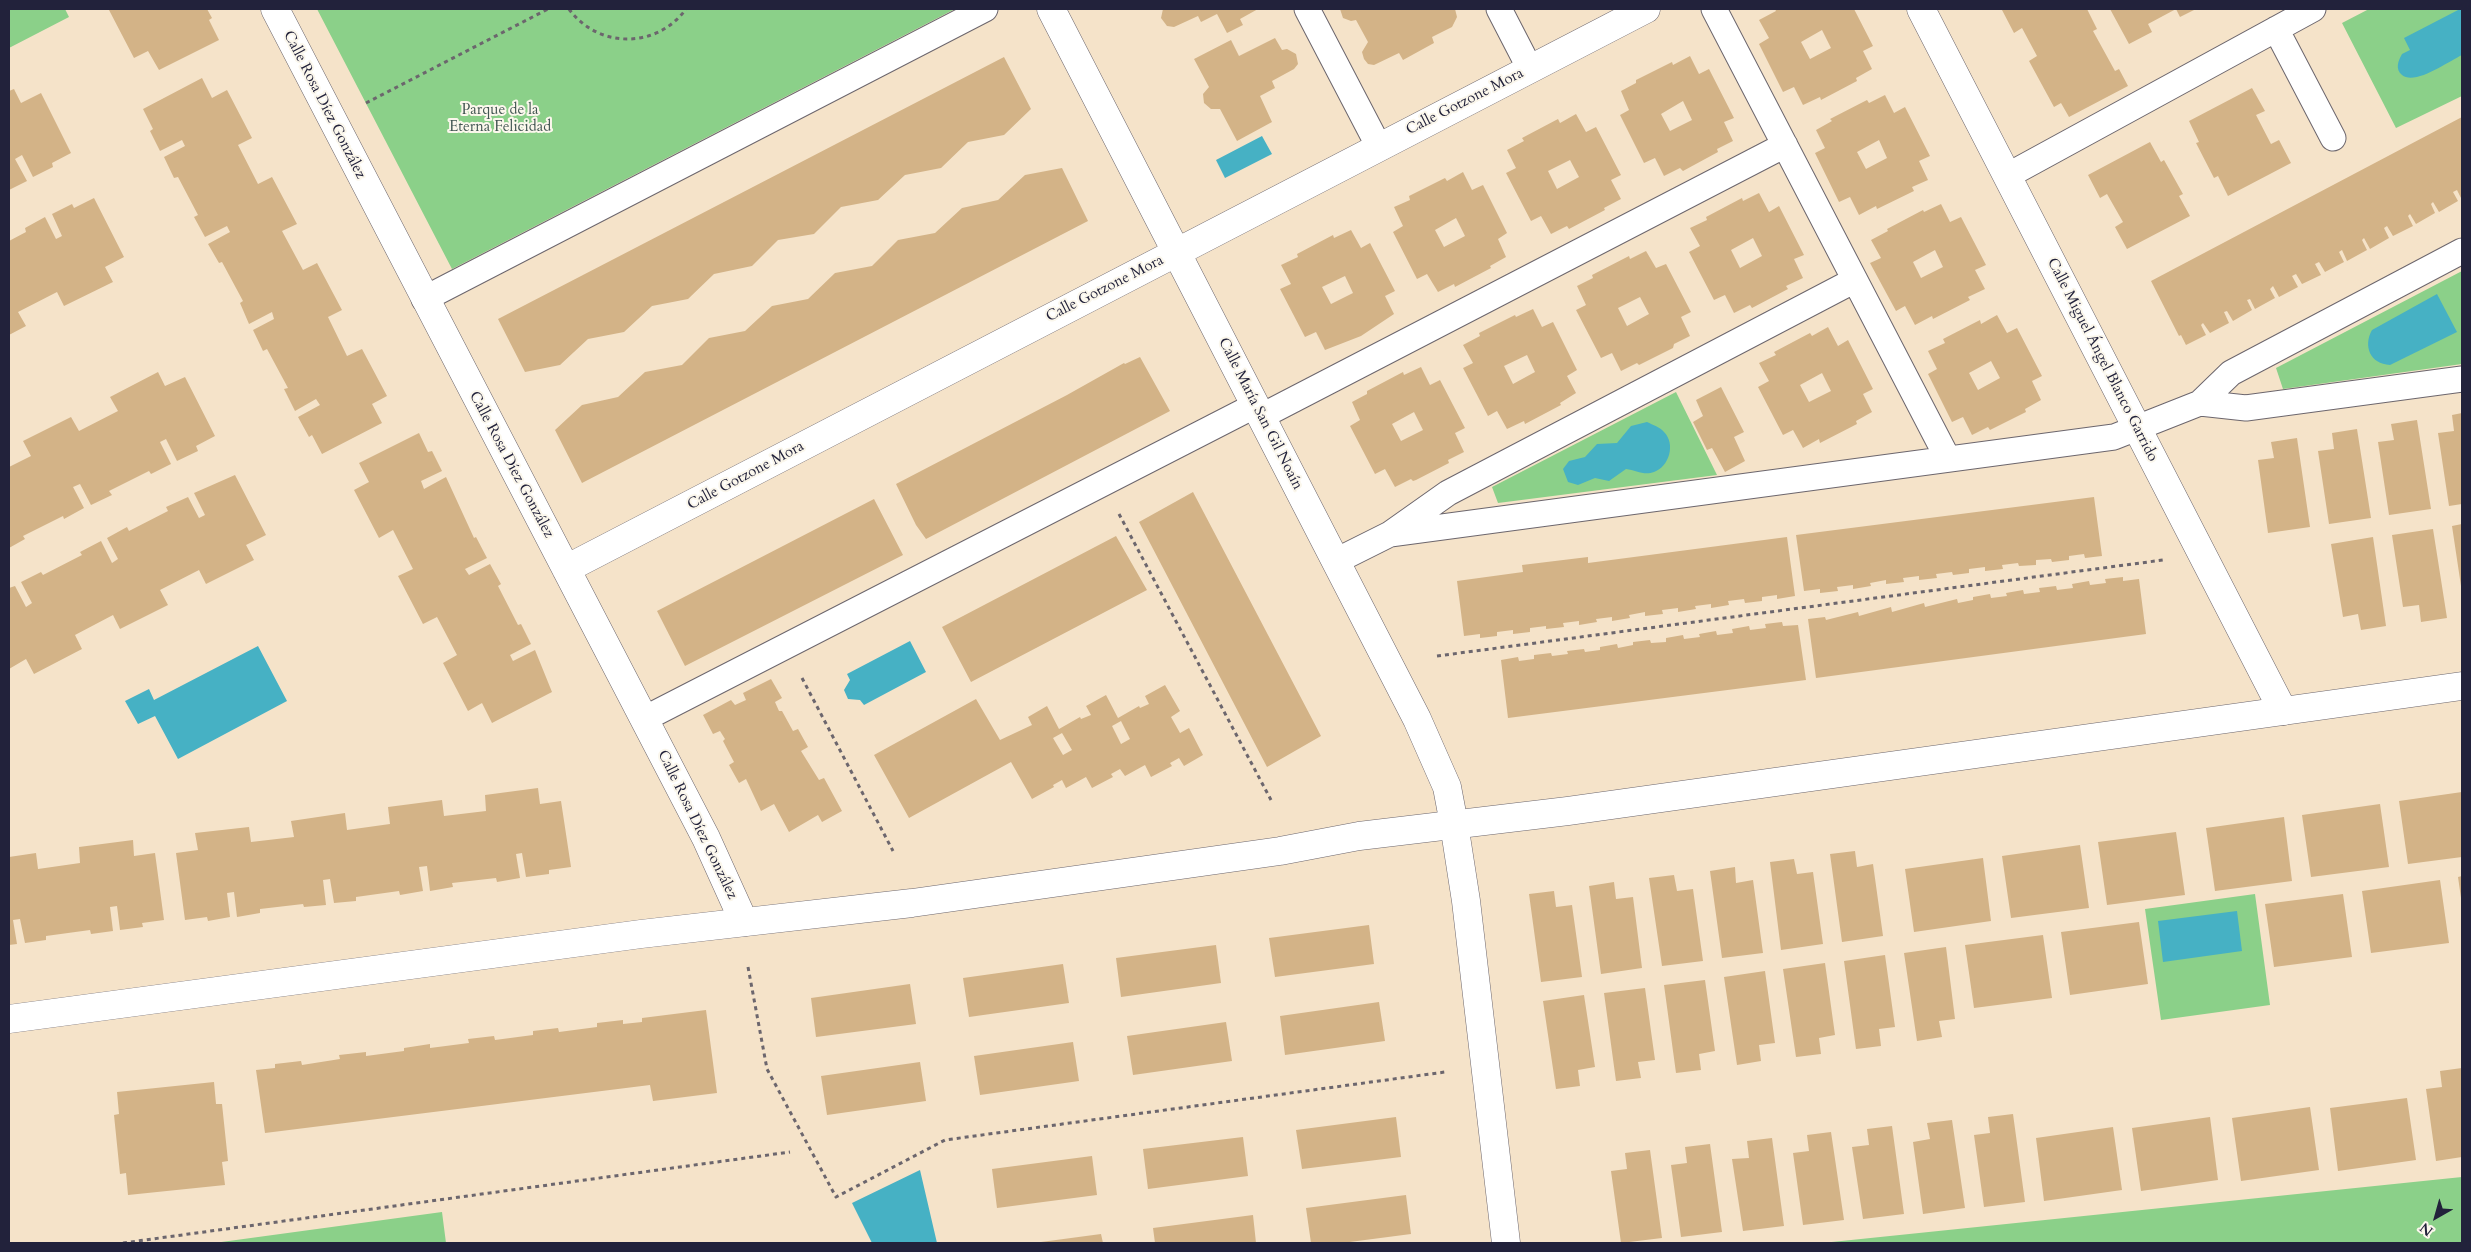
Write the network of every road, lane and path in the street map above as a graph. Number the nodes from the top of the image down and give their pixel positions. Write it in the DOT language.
graph roads {
  1 [pos="275,9"];
  2 [pos="548,9"];
  3 [pos="570,9"];
  4 [pos="686,9"];
  5 [pos="984,9"];
  6 [pos="1051,9"];
  7 [pos="1307,9"];
  8 [pos="1499,9"];
  9 [pos="1646,9"];
  10 [pos="1714,9"];
  11 [pos="1921,9"];
  12 [pos="2313,9"];
  13 [pos="2276,29"];
  14 [pos="1530,69"];
  15 [pos="332,120"];
  16 [pos="2334,138"];
  17 [pos="1785,145"];
  18 [pos="1379,147"];
  19 [pos="2007,176"];
  20 [pos="2462,251"];
  21 [pos="1177,252"];
  22 [pos="1855,280"];
  23 [pos="424,299"];
  24 [pos="2462,379"];
  25 [pos="2200,403"];
  26 [pos="1259,410"];
  27 [pos="2137,428"];
  28 [pos="1948,458"];
  29 [pos="1103,483"];
  30 [pos="1390,534"];
  31 [pos="2169,559"];
  32 [pos="1336,561"];
  33 [pos="566,569"];
  34 [pos="785,647"];
  35 [pos="1437,656"];
  36 [pos="2462,686"];
  37 [pos="2283,711"];
  38 [pos="644,719"];
  39 [pos="1271,800"];
  40 [pos="1454,824"];
  41 [pos="893,851"];
  42 [pos="744,922"];
  43 [pos="748,967"];
  44 [pos="9,1019"];
  45 [pos="1445,1072"];
  46 [pos="790,1152"];
  47 [pos="123,1243"];
  48 [pos="1506,1243"];
  1 -- 15 [label="street, Calle Rosa Díez González"];
  2 -- 15 [label="path"];
  3 -- 4 [label="path"];
  5 -- 23 [label="lane"];
  6 -- 21 [label="street, Calle María San Gil Noaín"];
  7 -- 18 [label="lane"];
  8 -- 14 [label="lane"];
  9 -- 14 [label="street, Calle Gotzone Mora"];
  10 -- 17 [label="lane"];
  11 -- 19 [label="street, Calle Miguel Ángel Blanco Garrido"];
  12 -- 13 [label="lane"];
  13 -- 16 [label="lane"];
  13 -- 19 [label="lane"];
  14 -- 18 [label="street, Calle Gotzone Mora"];
  15 -- 23 [label="street, Calle Rosa Díez González"];
  17 -- 22 [label="lane"];
  17 -- 26 [label="lane"];
  18 -- 21 [label="street, Calle Gotzone Mora"];
  19 -- 27 [label="street, Calle Miguel Ángel Blanco Garrido"];
  20 -- 25 [label="lane"];
  21 -- 26 [label="street, Calle María San Gil Noaín"];
  21 -- 33 [label="street, Calle Gotzone Mora"];
  22 -- 28 [label="lane"];
  22 -- 30 [label="lane"];
  23 -- 33 [label="street, Calle Rosa Díez González"];
  24 -- 25 [label="lane"];
  25 -- 27 [label="lane"];
  26 -- 29 [label="lane"];
  26 -- 32 [label="street, Calle María San Gil Noaín"];
  27 -- 28 [label="lane"];
  27 -- 37 [label="street, Calle Miguel Ángel Blanco Garrido"];
  28 -- 30 [label="lane"];
  29 -- 34 [label="lane"];
  29 -- 39 [label="path"];
  30 -- 32 [label="lane"];
  31 -- 35 [label="path"];
  32 -- 40 [label="street, Calle María San Gil Noaín"];
  33 -- 38 [label="street, Calle Rosa Díez González"];
  34 -- 38 [label="lane"];
  34 -- 41 [label="path"];
  36 -- 37 [label="street"];
  37 -- 40 [label="street"];
  38 -- 42 [label="street, Calle Rosa Díez González"];
  40 -- 42 [label="street"];
  40 -- 48 [label="street, Calle María San Gil Noaín"];
  42 -- 44 [label="street"];
  43 -- 45 [label="path"];
  46 -- 47 [label="path"];
}
